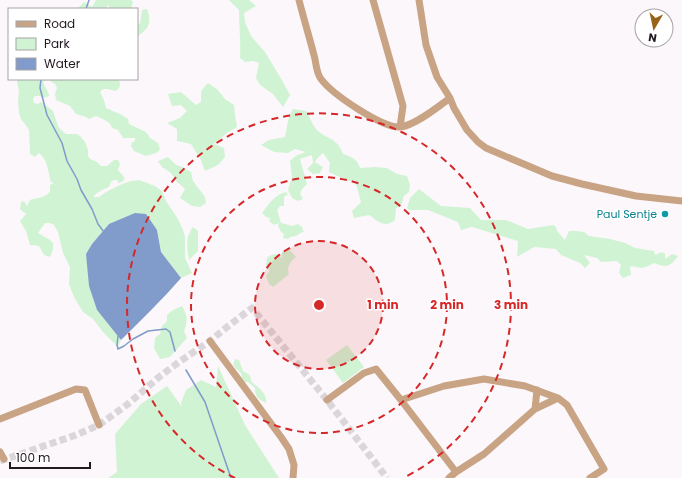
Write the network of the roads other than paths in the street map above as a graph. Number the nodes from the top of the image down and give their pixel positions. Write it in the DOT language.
graph roads {
  1 [pos="299,0"];
  2 [pos="373,0"];
  3 [pos="419,0"];
  4 [pos="450,98"];
  5 [pos="400,127"];
  6 [pos="682,201"];
  7 [pos="210,341"];
  8 [pos="537,390"];
  9 [pos="558,398"];
  10 [pos="327,400"];
  11 [pos="401,400"];
  12 [pos="535,409"];
  13 [pos="0,419"];
  14 [pos="99,425"];
  15 [pos="0,452"];
  16 [pos="4,459"];
  17 [pos="456,472"];
  18 [pos="293,478"];
  19 [pos="449,478"];
  20 [pos="590,478"];
  1 -- 5 [label="street"];
  2 -- 5 [label="street"];
  3 -- 4 [label="street"];
  4 -- 5 [label="street"];
  4 -- 6 [label="street"];
  7 -- 18 [label="street"];
  8 -- 9 [label="street"];
  8 -- 11 [label="street"];
  8 -- 12 [label="street"];
  9 -- 12 [label="street"];
  9 -- 20 [label="street"];
  10 -- 11 [label="street"];
  11 -- 17 [label="street"];
  12 -- 17 [label="street"];
  13 -- 14 [label="street"];
  15 -- 16 [label="street"];
  17 -- 19 [label="street"];
}
